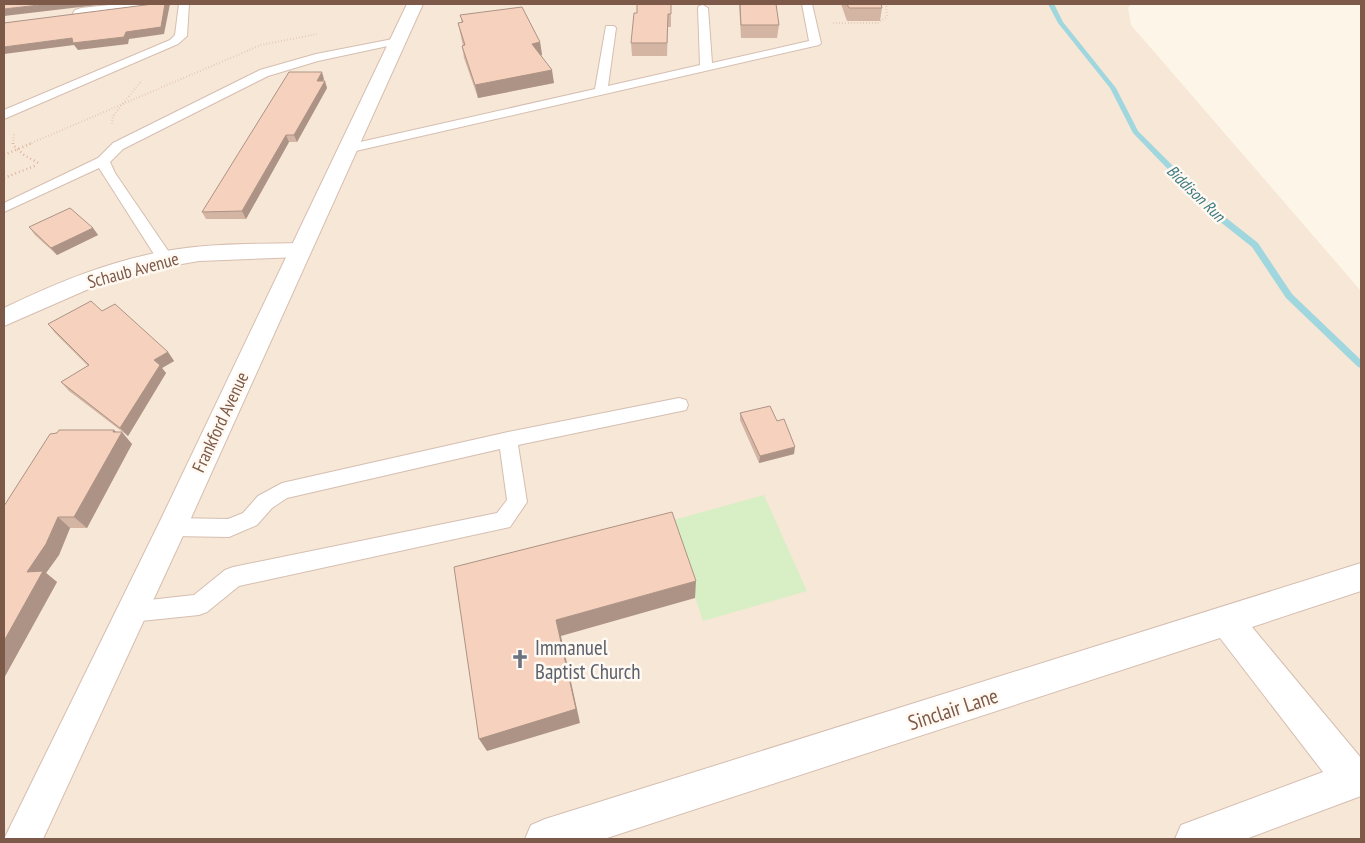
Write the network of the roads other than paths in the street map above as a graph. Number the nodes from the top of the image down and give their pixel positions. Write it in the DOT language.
graph roads {
  1 [pos="156,4"];
  2 [pos="184,4"];
  3 [pos="415,4"];
  4 [pos="807,4"];
  5 [pos="703,8"];
  6 [pos="70,15"];
  7 [pos="811,22"];
  8 [pos="610,28"];
  9 [pos="398,41"];
  10 [pos="706,68"];
  11 [pos="601,92"];
  12 [pos="4,115"];
  13 [pos="347,149"];
  14 [pos="103,161"];
  15 [pos="4,208"];
  16 [pos="300,250"];
  17 [pos="165,258"];
  18 [pos="4,318"];
  19 [pos="679,405"];
  20 [pos="508,440"];
  21 [pos="172,527"];
  22 [pos="1361,577"];
  23 [pos="132,612"];
  24 [pos="1226,620"];
  25 [pos="1359,783"];
  26 [pos="23,839"];
  27 [pos="545,839"];
  28 [pos="1195,839"];
  1 -- 6 [label="street"];
  2 -- 12 [label="lane"];
  3 -- 9 [label="street, Frankford Avenue"];
  4 -- 7 [label="lane"];
  5 -- 10 [label="lane"];
  7 -- 10 [label="lane"];
  8 -- 11 [label="lane"];
  9 -- 13 [label="street, Frankford Avenue"];
  9 -- 14 [label="lane"];
  10 -- 11 [label="lane"];
  11 -- 13 [label="lane"];
  13 -- 16 [label="street, Frankford Avenue"];
  14 -- 15 [label="lane"];
  14 -- 17 [label="lane"];
  16 -- 17 [label="street, Schaub Avenue"];
  16 -- 21 [label="street, Frankford Avenue"];
  17 -- 18 [label="street, Schaub Avenue"];
  19 -- 20 [label="lane"];
  20 -- 21 [label="lane"];
  20 -- 23 [label="lane"];
  21 -- 23 [label="street, Frankford Avenue"];
  22 -- 24 [label="street, Sinclair Lane"];
  23 -- 26 [label="street, Frankford Avenue"];
  24 -- 25 [label="street"];
  24 -- 27 [label="street, Sinclair Lane"];
  25 -- 28 [label="street"];
}
